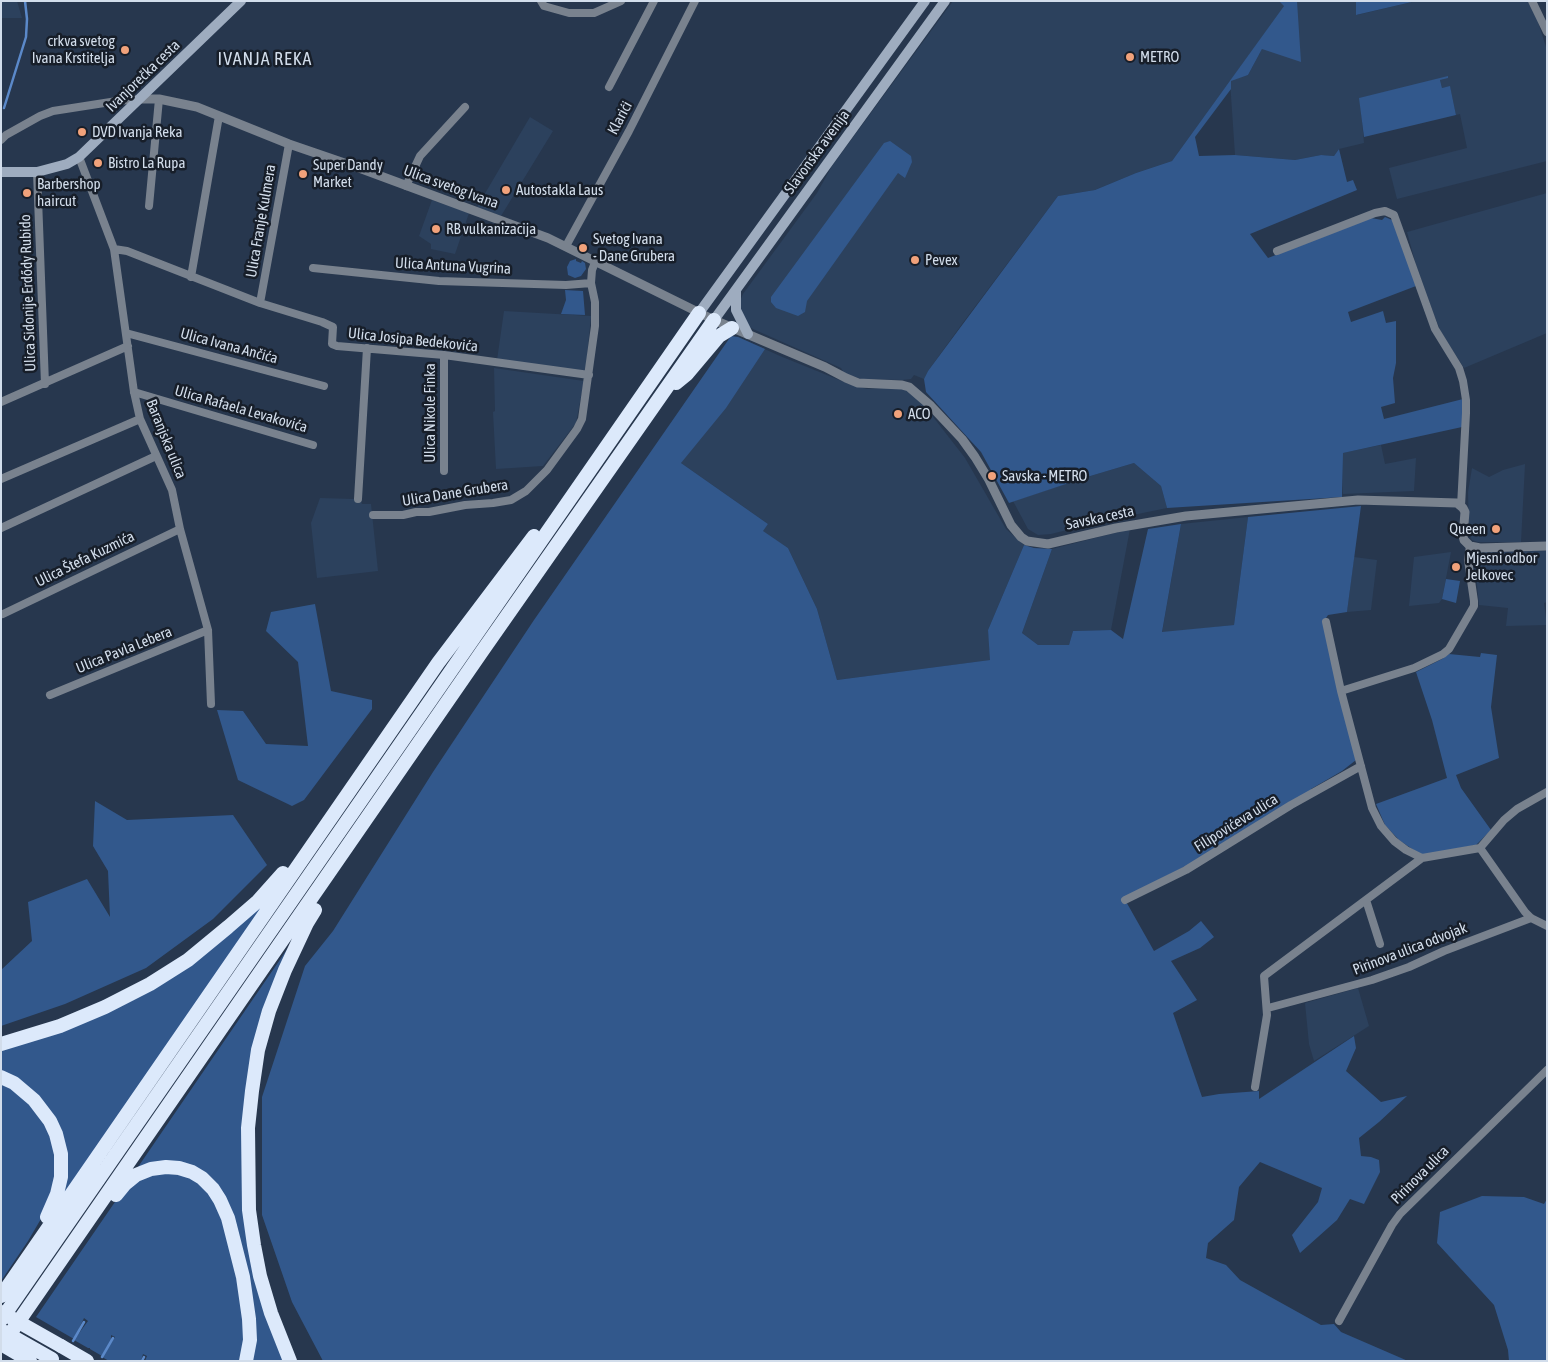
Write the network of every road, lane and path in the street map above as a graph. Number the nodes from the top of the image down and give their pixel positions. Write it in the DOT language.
graph roads {
  1 [pos="241,1"];
  2 [pos="541,1"];
  3 [pos="621,1"];
  4 [pos="654,1"];
  5 [pos="695,1"];
  6 [pos="925,1"];
  7 [pos="945,1"];
  8 [pos="1532,1"];
  9 [pos="1547,32"];
  10 [pos="609,87"];
  11 [pos="141,99"];
  12 [pos="159,99"];
  13 [pos="465,106"];
  14 [pos="219,116"];
  15 [pos="1,140"];
  16 [pos="289,144"];
  17 [pos="79,157"];
  18 [pos="1,172"];
  19 [pos="38,172"];
  20 [pos="406,186"];
  21 [pos="149,206"];
  22 [pos="566,246"];
  23 [pos="114,249"];
  24 [pos="1277,251"];
  25 [pos="596,260"];
  26 [pos="313,268"];
  27 [pos="191,277"];
  28 [pos="591,283"];
  29 [pos="736,290"];
  30 [pos="260,303"];
  31 [pos="699,313"];
  32 [pos="714,320"];
  33 [pos="732,328"];
  34 [pos="126,332"];
  35 [pos="748,334"];
  36 [pos="128,346"];
  37 [pos="367,348"];
  38 [pos="444,355"];
  39 [pos="589,375"];
  40 [pos="45,384"];
  41 [pos="324,386"];
  42 [pos="665,390"];
  43 [pos="134,392"];
  44 [pos="1,402"];
  45 [pos="140,418"];
  46 [pos="312,445"];
  47 [pos="156,456"];
  48 [pos="444,471"];
  49 [pos="1,479"];
  50 [pos="358,499"];
  51 [pos="1461,506"];
  52 [pos="562,510"];
  53 [pos="373,515"];
  54 [pos="1,528"];
  55 [pos="180,529"];
  56 [pos="1470,546"];
  57 [pos="1547,546"];
  58 [pos="3,614"];
  59 [pos="1326,622"];
  60 [pos="208,630"];
  61 [pos="1341,691"];
  62 [pos="50,695"];
  63 [pos="212,704"];
  64 [pos="1361,766"];
  65 [pos="1547,792"];
  66 [pos="356,835"];
  67 [pos="314,840"];
  68 [pos="1480,848"];
  69 [pos="1422,858"];
  70 [pos="1125,900"];
  71 [pos="1366,900"];
  72 [pos="1531,918"];
  73 [pos="1547,926"];
  74 [pos="1380,944"];
  75 [pos="1268,1008"];
  76 [pos="1,1044"];
  77 [pos="1547,1070"];
  78 [pos="1,1077"];
  79 [pos="1255,1087"];
  80 [pos="87,1223"];
  81 [pos="19,1270"];
  82 [pos="1,1296"];
  83 [pos="1,1312"];
  84 [pos="1,1320"];
  85 [pos="1339,1321"];
  86 [pos="1,1330"];
  87 [pos="1,1346"];
  88 [pos="54,1360"];
  89 [pos="30,1361"];
  90 [pos="87,1361"];
  91 [pos="246,1361"];
  92 [pos="290,1361"];
  1 -- 11 [label="main road, Ivanjorečka cesta"];
  2 -- 3 [label="street"];
  4 -- 10 [label="street"];
  5 -- 22 [label="street, Klarići"];
  6 -- 31 [label="main road, Slavonska avenija"];
  7 -- 29 [label="main road, Slavonska avenija"];
  8 -- 9 [label="street"];
  11 -- 12 [label="street, Ulica svetog Ivana"];
  11 -- 15 [label="street"];
  11 -- 17 [label="main road, Ivanjorečka cesta"];
  12 -- 14 [label="street, Ulica svetog Ivana"];
  12 -- 21 [label="street"];
  13 -- 20 [label="street"];
  14 -- 16 [label="street, Ulica svetog Ivana"];
  14 -- 27 [label="street"];
  16 -- 20 [label="street, Ulica svetog Ivana"];
  16 -- 30 [label="street, Ulica Franje Kulmera"];
  17 -- 19 [label="main road, Ivanjorečka cesta"];
  17 -- 23 [label="street, Baranjska ulica"];
  18 -- 19 [label="main road, Ivanjorečka cesta"];
  19 -- 40 [label="street, Ulica Sidonije Erdődy Rubido"];
  20 -- 22 [label="street, Ulica svetog Ivana"];
  22 -- 25 [label="street, Ulica svetog Ivana"];
  23 -- 27 [label="street, Ulica Josipa Bedekovića"];
  23 -- 34 [label="street, Baranjska ulica"];
  24 -- 51 [label="street"];
  25 -- 28 [label="street, Ulica Dane Grubera"];
  25 -- 31 [label="street, Ulica svetog Ivana"];
  26 -- 28 [label="street, Ulica Antuna Vugrina"];
  27 -- 30 [label="street, Ulica Josipa Bedekovića"];
  28 -- 39 [label="street, Ulica Dane Grubera"];
  29 -- 32 [label="main road, Slavonska avenija"];
  29 -- 35 [label="main road"];
  30 -- 37 [label="street, Ulica Josipa Bedekovića"];
  31 -- 32 [label="street, Ulica svetog Ivana"];
  31 -- 52 [label="highway"];
  32 -- 33 [label="street, Savska cesta"];
  32 -- 42 [label="highway"];
  33 -- 35 [label="street, Savska cesta"];
  33 -- 42 [label="highway"];
  34 -- 36 [label="street, Baranjska ulica"];
  34 -- 41 [label="street, Ulica Ivana Ančića"];
  35 -- 51 [label="street, Savska cesta"];
  36 -- 40 [label="street"];
  36 -- 43 [label="street, Baranjska ulica"];
  37 -- 38 [label="street, Ulica Josipa Bedekovića"];
  37 -- 50 [label="street"];
  38 -- 39 [label="street, Ulica Josipa Bedekovića"];
  38 -- 48 [label="street, Ulica Nikole Finka"];
  39 -- 53 [label="street, Ulica Dane Grubera"];
  40 -- 44 [label="street"];
  42 -- 66 [label="highway"];
  43 -- 45 [label="street, Baranjska ulica"];
  43 -- 46 [label="street, Ulica Rafaela Levakovića"];
  45 -- 47 [label="street, Baranjska ulica"];
  45 -- 49 [label="street"];
  47 -- 54 [label="street"];
  47 -- 55 [label="street, Baranjska ulica"];
  51 -- 56 [label="street"];
  52 -- 67 [label="highway"];
  52 -- 84 [label="highway"];
  55 -- 58 [label="street, Ulica Štefa Kuzmića"];
  55 -- 60 [label="street, Baranjska ulica"];
  56 -- 57 [label="street"];
  56 -- 61 [label="street"];
  59 -- 61 [label="street"];
  60 -- 62 [label="street, Ulica Pavla Lebera"];
  60 -- 63 [label="street, Baranjska ulica"];
  61 -- 64 [label="street"];
  64 -- 69 [label="street"];
  64 -- 70 [label="street, Filipovićeva ulica"];
  65 -- 68 [label="street"];
  66 -- 80 [label="highway"];
  66 -- 92 [label="highway"];
  67 -- 76 [label="highway"];
  67 -- 81 [label="highway"];
  68 -- 69 [label="street"];
  68 -- 72 [label="street"];
  69 -- 71 [label="street"];
  71 -- 74 [label="street, Pirinova ulica odvojak"];
  71 -- 75 [label="street"];
  72 -- 73 [label="street"];
  72 -- 75 [label="street, Pirinova ulica odvojak"];
  75 -- 79 [label="street"];
  77 -- 85 [label="street, Pirinova ulica"];
  78 -- 81 [label="highway"];
  80 -- 87 [label="highway"];
  80 -- 91 [label="highway"];
  81 -- 82 [label="highway"];
  83 -- 90 [label="highway, bridge"];
  86 -- 88 [label="highway, bridge"];
  87 -- 89 [label="highway, bridge"];
}
